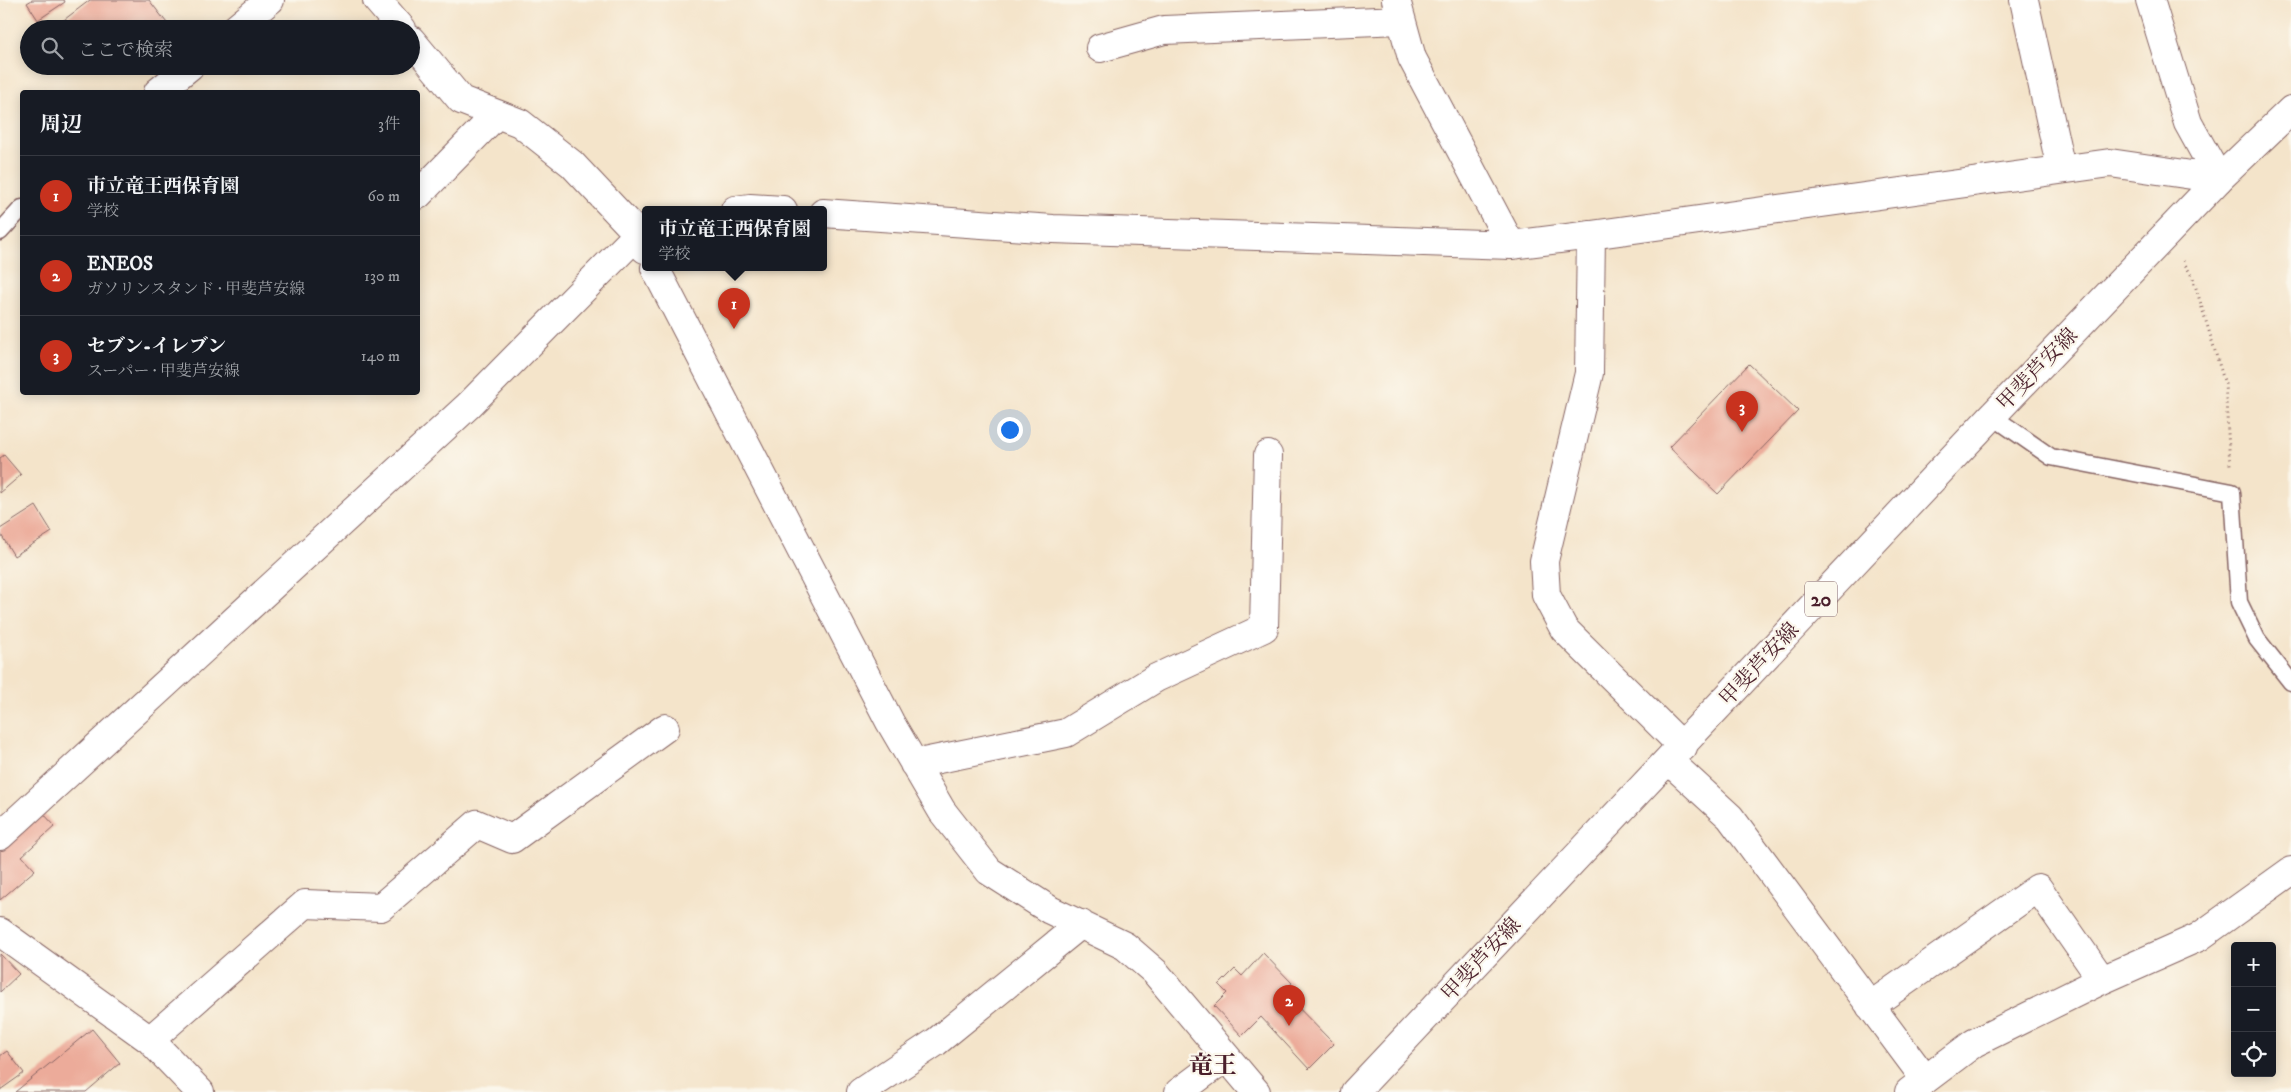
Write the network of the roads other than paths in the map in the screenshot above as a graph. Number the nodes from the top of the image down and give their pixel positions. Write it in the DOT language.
graph roads {
  1 [pos="270,0"];
  2 [pos="377,0"];
  3 [pos="2024,0"];
  4 [pos="2150,0"];
  5 [pos="1399,10"];
  6 [pos="246,20"];
  7 [pos="394,20"];
  8 [pos="1100,48"];
  9 [pos="420,51"];
  10 [pos="179,75"];
  11 [pos="160,90"];
  12 [pos="496,114"];
  13 [pos="2288,116"];
  14 [pos="2061,170"];
  15 [pos="2219,179"];
  16 [pos="420,193"];
  17 [pos="20,210"];
  18 [pos="827,213"];
  19 [pos="0,232"];
  20 [pos="1591,235"];
  21 [pos="642,237"];
  22 [pos="642,239"];
  23 [pos="1511,245"];
  24 [pos="657,271"];
  25 [pos="1992,416"];
  26 [pos="1268,455"];
  27 [pos="2291,682"];
  28 [pos="665,728"];
  29 [pos="1676,754"];
  30 [pos="914,764"];
  31 [pos="0,836"];
  32 [pos="2291,872"];
  33 [pos="1081,924"];
  34 [pos="0,932"];
  35 [pos="2102,980"];
  36 [pos="1870,1006"];
  37 [pos="150,1040"];
  38 [pos="1226,1057"];
  39 [pos="1917,1086"];
  40 [pos="200,1092"];
  41 [pos="861,1092"];
  42 [pos="1178,1092"];
  43 [pos="1256,1092"];
  44 [pos="1355,1092"];
  1 -- 6 [label="street"];
  2 -- 7 [label="street"];
  3 -- 14 [label="street"];
  4 -- 15 [label="street"];
  5 -- 8 [label="street"];
  5 -- 23 [label="street"];
  9 -- 12 [label="street"];
  10 -- 11 [label="street"];
  12 -- 16 [label="street"];
  12 -- 21 [label="street"];
  13 -- 15 [label="street, 甲斐芦安線 / 20"];
  14 -- 15 [label="street"];
  14 -- 20 [label="street"];
  15 -- 25 [label="street, 甲斐芦安線 / 20"];
  17 -- 19 [label="lane"];
  18 -- 23 [label="street"];
  20 -- 23 [label="street"];
  20 -- 29 [label="street"];
  22 -- 31 [label="street"];
  24 -- 30 [label="street"];
  25 -- 27 [label="lane"];
  25 -- 29 [label="street, 甲斐芦安線 / 20"];
  26 -- 30 [label="street"];
  28 -- 37 [label="street"];
  29 -- 36 [label="street"];
  29 -- 44 [label="street, 甲斐芦安線 / 20"];
  30 -- 33 [label="street"];
  32 -- 35 [label="street"];
  33 -- 38 [label="street"];
  33 -- 41 [label="street"];
  34 -- 37 [label="street"];
  35 -- 36 [label="street"];
  35 -- 39 [label="street"];
  36 -- 39 [label="street"];
  37 -- 40 [label="street"];
  38 -- 42 [label="street"];
  38 -- 43 [label="street"];
}
